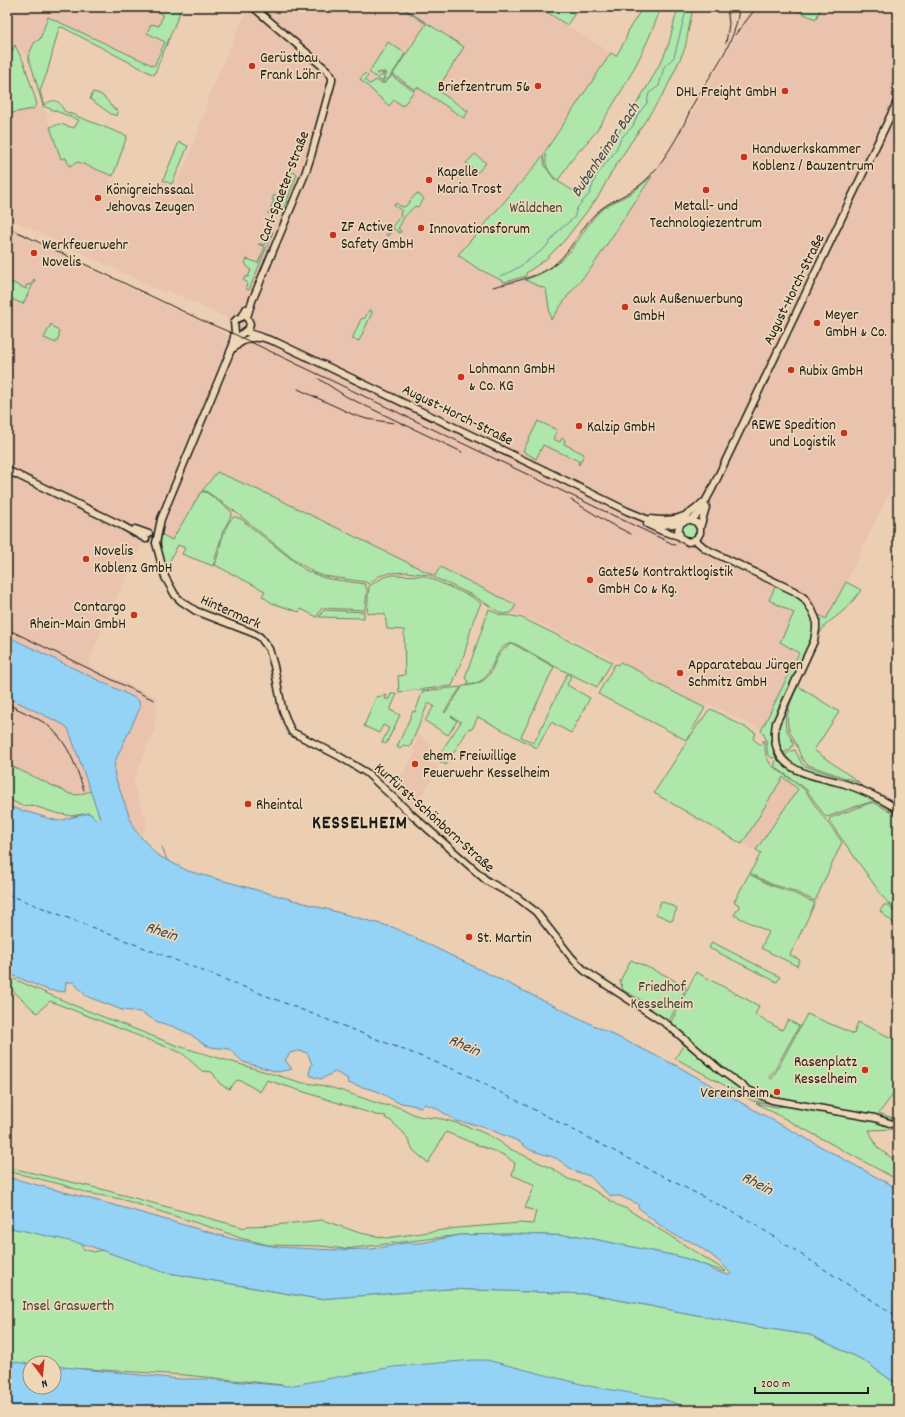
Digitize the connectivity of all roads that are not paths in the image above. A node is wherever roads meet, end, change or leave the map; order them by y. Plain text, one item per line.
1 (253, 7) edge
2 (898, 100) edge
3 (246, 321) junction
4 (235, 329) junction
5 (244, 333) junction
6 (264, 338) junction
7 (276, 342) junction
8 (232, 348) junction
9 (7, 470) edge
10 (712, 489) junction
11 (627, 512) junction
12 (641, 517) junction
13 (692, 520) junction
14 (681, 523) junction
15 (700, 531) junction
16 (679, 536) junction
17 (152, 537) junction
18 (695, 540) junction
19 (710, 550) junction
20 (292, 732) joint
21 (898, 809) edge
22 (898, 1126) edge

1 - 3 main road, Carl-Spaeter-Straße
2 - 10 main road, August-Horch-Straße
3 - 4 main road, Carl-Spaeter-Straße
3 - 5 main road, Carl-Spaeter-Straße
3 - 7 main road, August-Horch-Straße
4 - 5 main road
4 - 8 main road, Carl-Spaeter-Straße
5 - 6 main road, August-Horch-Straße
5 - 8 main road, Carl-Spaeter-Straße
6 - 7 main road, August-Horch-Straße
6 - 8 main road, August-Horch-Straße
7 - 11 main road, August-Horch-Straße
8 - 17 main road, Carl-Spaeter-Straße
9 - 17 main road
10 - 12 main road
10 - 13 main road, August-Horch-Straße
10 - 15 main road, August-Horch-Straße
11 - 12 main road, August-Horch-Straße
11 - 16 main road, August-Horch-Straße
12 - 14 main road, August-Horch-Straße
13 - 14 main road, August-Horch-Straße
13 - 15 main road
14 - 16 main road
15 - 18 main road, August-Horch-Straße
15 - 19 main road
16 - 18 main road, August-Horch-Straße
17 - 20 main road, Hintermark
18 - 19 main road
19 - 21 main road
20 - 22 main road, Kurfürst-Schönborn-Straße

